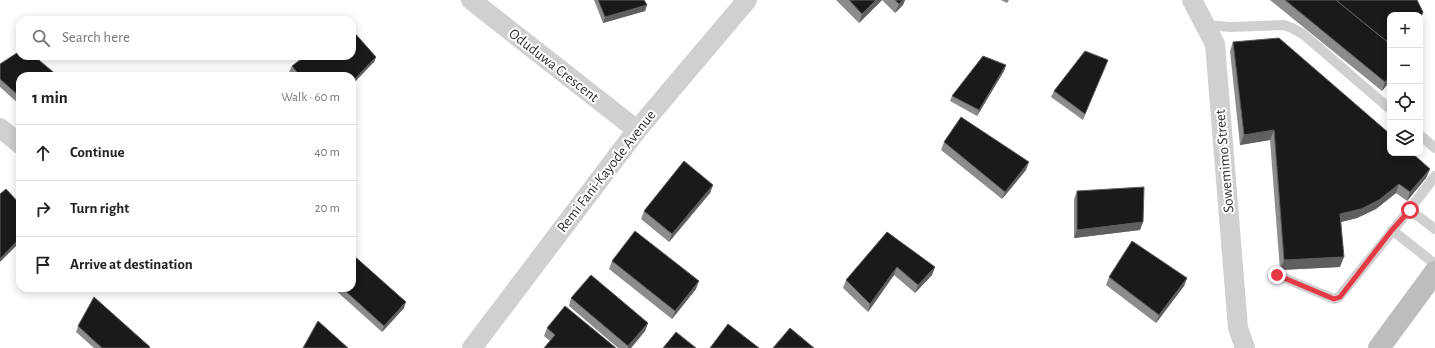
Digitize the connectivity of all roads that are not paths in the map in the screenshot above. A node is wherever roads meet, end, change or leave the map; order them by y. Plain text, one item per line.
1 (471, 0) edge
2 (747, 0) edge
3 (1192, 0) edge
4 (1206, 25) junction
5 (1387, 106) edge
6 (0, 128) edge
7 (637, 130) junction
8 (1423, 138) edge
9 (16, 141) edge
10 (1435, 148) edge
11 (1435, 176) edge
12 (1410, 210) junction
13 (1435, 229) edge
14 (1392, 230) junction
15 (1435, 264) edge
16 (1435, 272) edge
17 (1277, 275) dead end
18 (1238, 328) junction
19 (472, 348) edge
20 (1230, 348) edge
21 (1245, 348) edge
22 (1379, 348) edge

1 - 7 street, Oduduwa Crescent
2 - 7 street, Remi Fani-Kayode Avenue
3 - 4 street, Sowemimo Street
4 - 5 lane
4 - 18 street, Sowemimo Street
6 - 9 street
7 - 19 street, Remi Fani-Kayode Avenue
8 - 10 lane
11 - 12 lane
12 - 13 lane
12 - 14 lane
14 - 15 lane
14 - 17 lane
16 - 22 street
18 - 20 street, Sowemimo Street
18 - 21 street, Sowemimo Street

